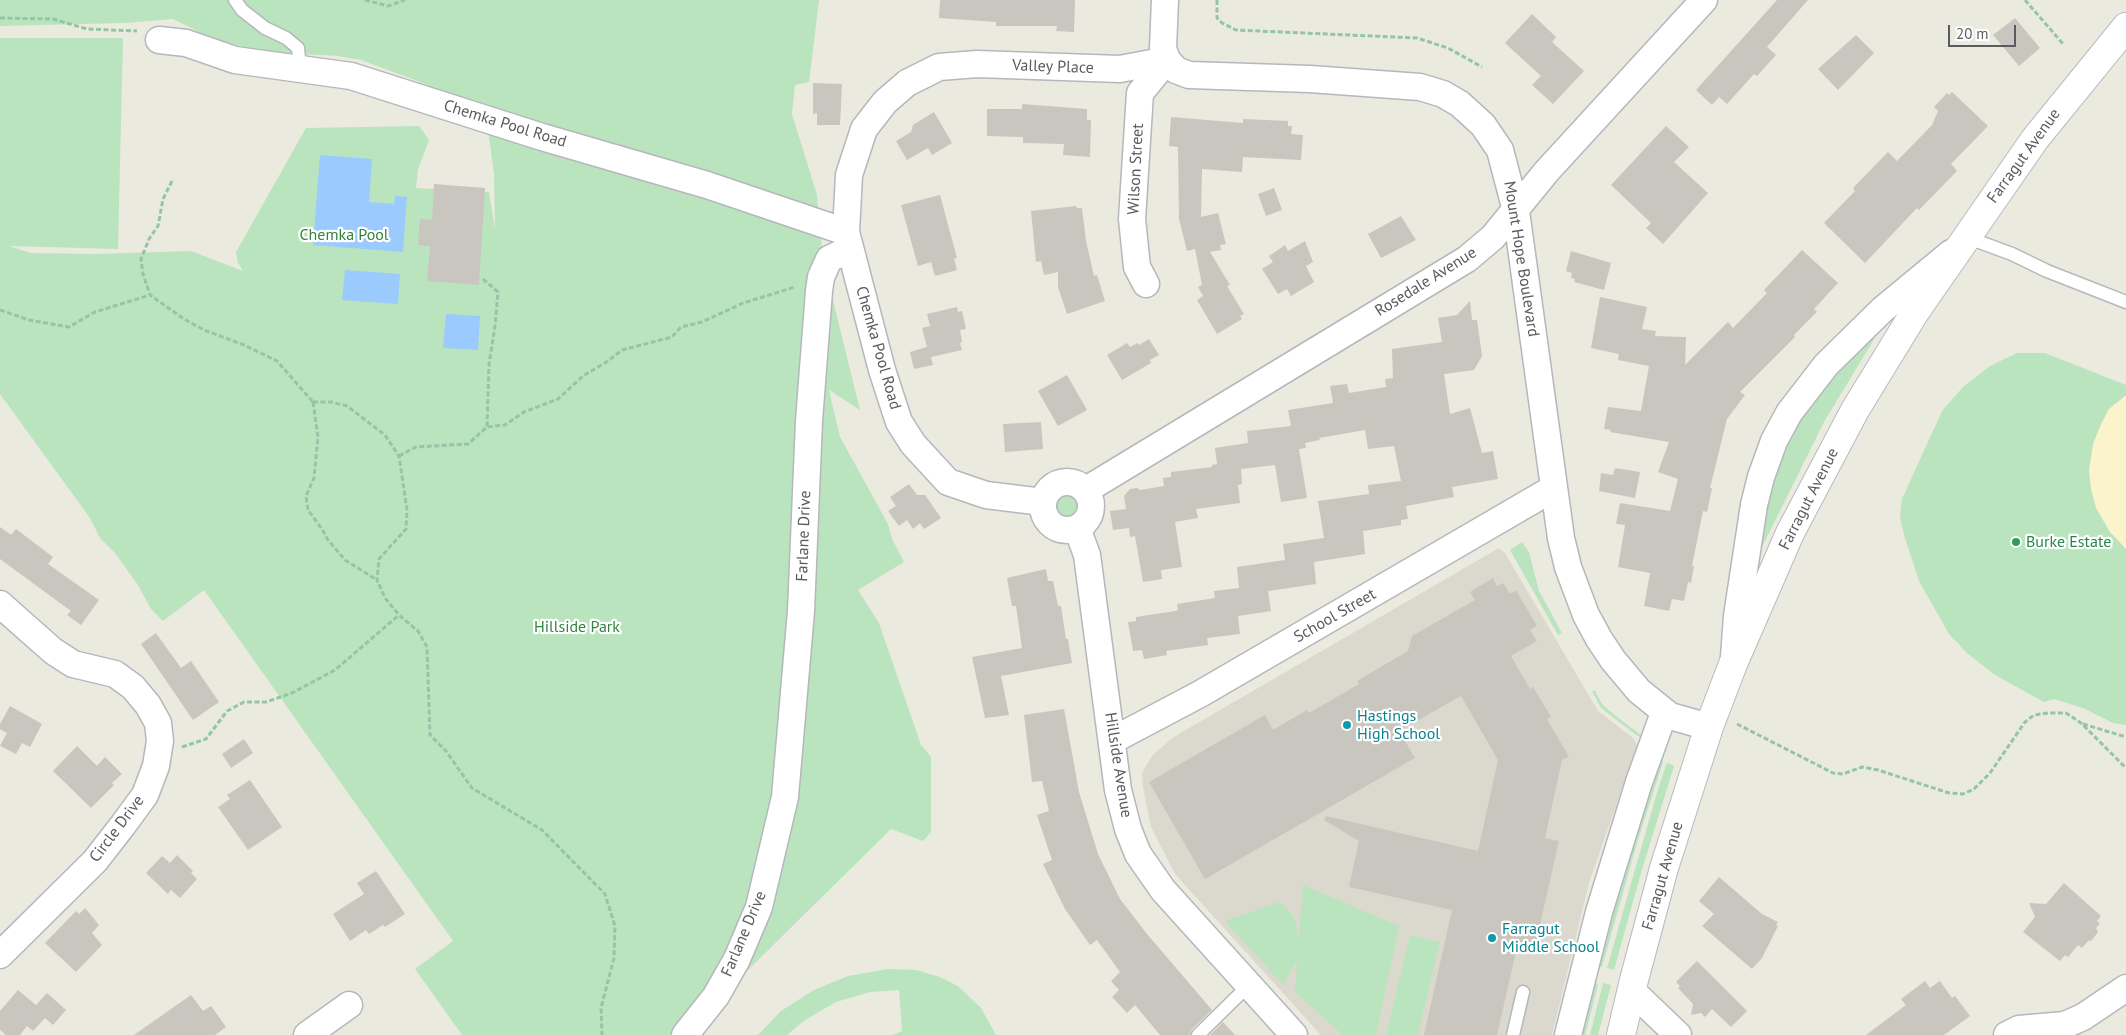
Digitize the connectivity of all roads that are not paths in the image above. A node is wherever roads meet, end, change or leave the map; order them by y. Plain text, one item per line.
1 (235, 0) edge
2 (1165, 0) edge
3 (1704, 0) edge
4 (2126, 27) edge
5 (159, 40) road end
6 (1167, 60) junction
7 (300, 68) junction
8 (1516, 211) junction
9 (848, 240) junction
10 (1963, 241) junction
11 (1146, 284) dead end
12 (2126, 302) edge
13 (1554, 488) junction
14 (1086, 490) junction
15 (1043, 502) junction
16 (1077, 528) junction
17 (0, 604) edge
18 (1733, 664) junction
19 (1664, 713) junction
20 (1708, 728) junction
21 (1113, 740) junction
22 (0, 955) edge
23 (1249, 985) junction
24 (2126, 988) edge
25 (1632, 991) junction
26 (1523, 992) dead end
27 (348, 1005) dead end
28 (307, 1035) edge
29 (685, 1035) edge
30 (1198, 1035) edge
31 (1294, 1035) edge
32 (1513, 1035) edge
33 (1568, 1035) edge
34 (1622, 1035) edge
35 (1678, 1035) edge
36 (2007, 1035) edge

1 - 7 lane
2 - 6 street
3 - 8 street, Rosedale Avenue
4 - 10 main road, Farragut Avenue
5 - 7 street, Chemka Pool Road
6 - 8 street, Mount Hope Boulevard
6 - 9 street, Valley Place
6 - 11 street, Wilson Street
7 - 9 street, Chemka Pool Road
8 - 13 street, Mount Hope Boulevard
8 - 14 street, Rosedale Avenue
9 - 15 street, Chemka Pool Road
9 - 29 street, Farlane Drive
10 - 12 lane
10 - 18 main road, Farragut Avenue
10 - 18 street
13 - 19 street, Mount Hope Boulevard
13 - 21 street, School Street
14 - 15 street
14 - 16 street
15 - 16 street
16 - 21 street, Hillside Avenue
17 - 22 street, Circle Drive
18 - 20 main road, Farragut Avenue
19 - 20 street, Mount Hope Boulevard
19 - 33 street
20 - 25 main road, Farragut Avenue
21 - 23 street, Hillside Avenue
23 - 30 lane
23 - 31 street, Hillside Avenue
24 - 36 street
25 - 34 main road, Farragut Avenue
25 - 35 street
26 - 32 lane
27 - 28 street

